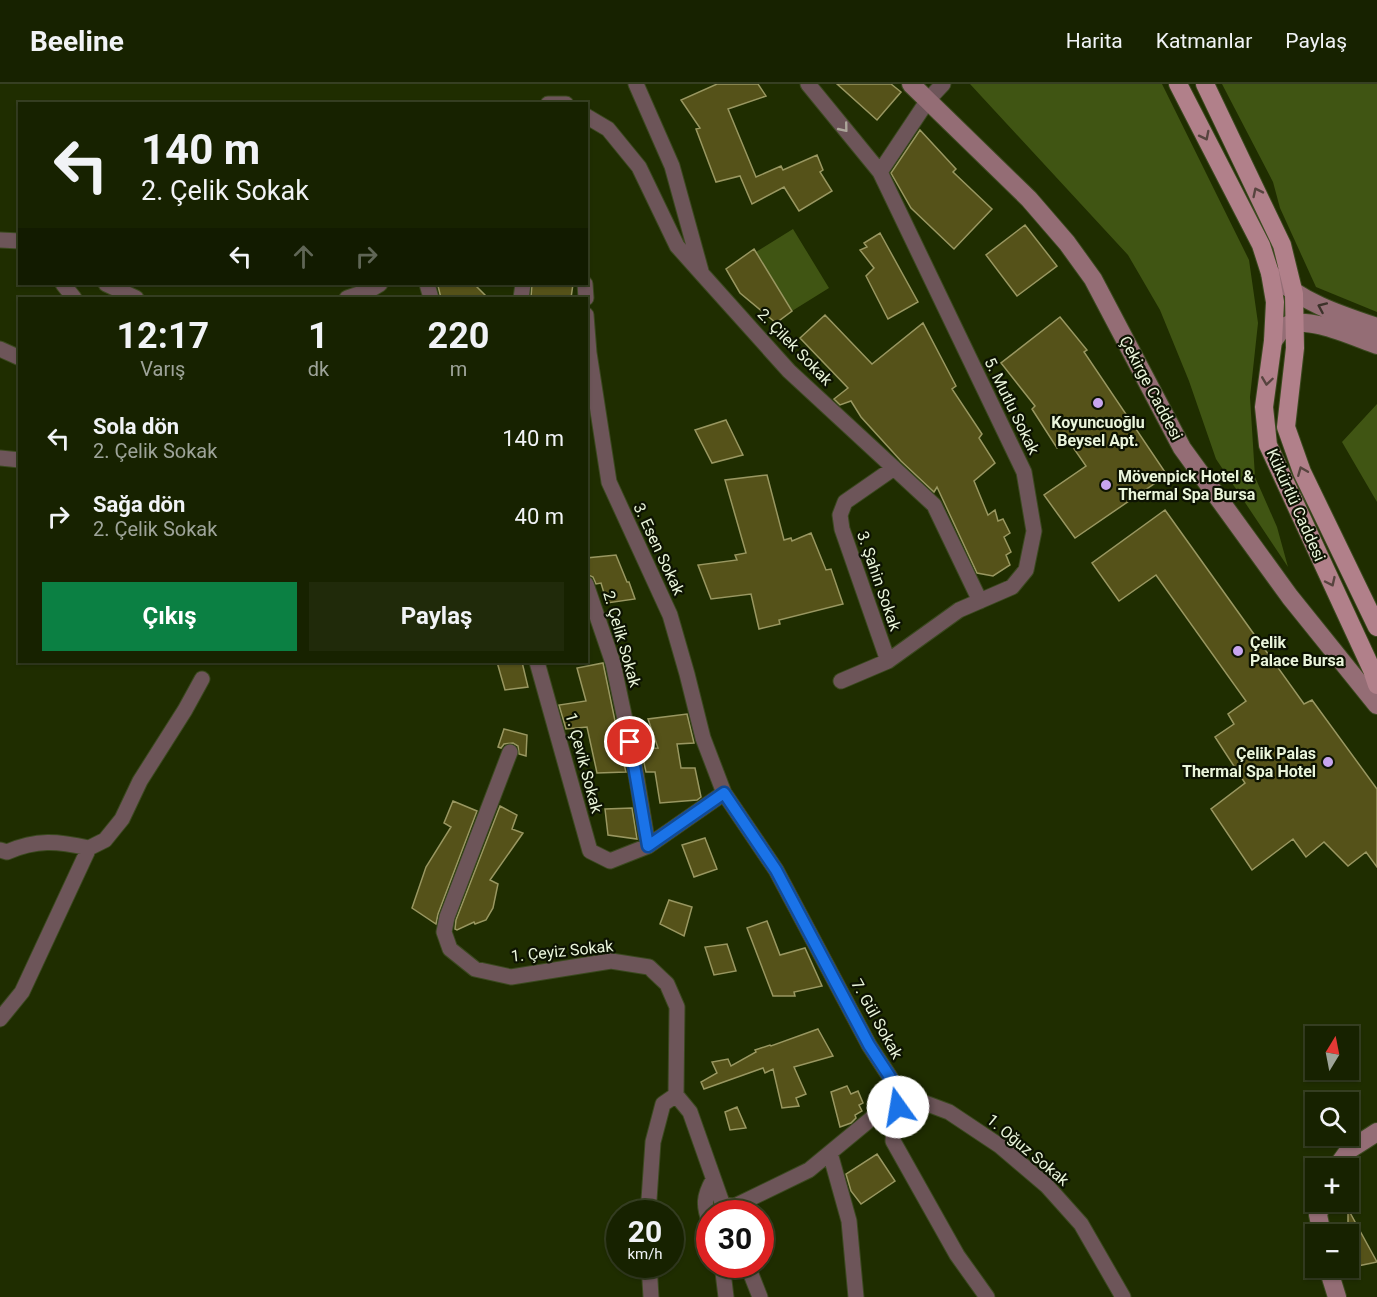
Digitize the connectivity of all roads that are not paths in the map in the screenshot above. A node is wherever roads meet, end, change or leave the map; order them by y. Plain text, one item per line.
1 (636, 84) edge
2 (808, 84) edge
3 (911, 84) edge
4 (943, 84) edge
5 (1178, 84) edge
6 (1205, 84) edge
7 (928, 100) junction
8 (588, 117) edge
9 (880, 172) junction
10 (0, 240) edge
11 (18, 241) edge
12 (1270, 273) junction
13 (702, 274) junction
14 (64, 285) edge
15 (108, 285) edge
16 (378, 285) edge
17 (1294, 294) junction
18 (73, 297) edge
19 (134, 297) edge
20 (350, 297) edge
21 (1296, 323) junction
22 (1377, 327) edge
23 (588, 340) edge
24 (1273, 341) junction
25 (1377, 345) edge
26 (0, 349) edge
27 (18, 357) edge
28 (0, 458) edge
29 (18, 460) edge
30 (894, 468) junction
31 (588, 590) edge
32 (980, 601) junction
33 (1377, 627) edge
34 (888, 661) junction
35 (537, 663) edge
36 (202, 679) dead end
37 (841, 681) dead end
38 (1377, 685) edge
39 (1377, 705) edge
40 (510, 752) dead end
41 (724, 793) junction
42 (648, 846) junction
43 (89, 848) junction
44 (2, 855) edge
45 (0, 1019) edge
46 (901, 1094) junction
47 (676, 1095) junction
48 (1377, 1132) edge
49 (830, 1153) junction
50 (1343, 1158) edge
51 (713, 1180) junction
52 (649, 1200) edge
53 (705, 1200) edge
54 (721, 1200) edge
55 (749, 1200) edge
56 (650, 1278) edge
57 (724, 1278) edge
58 (753, 1278) edge
59 (1331, 1278) edge
60 (651, 1297) edge
61 (726, 1297) edge
62 (760, 1297) edge
63 (856, 1297) edge
64 (987, 1297) edge
65 (1123, 1297) edge
66 (1337, 1297) edge

1 - 13 street
2 -> 9 street, 5. Mutlu Sokak
3 - 7 main road, Çekirge Caddesi
4 - 7 street
5 -> 12 main road, Kükürtlü Caddesi
17 -> 6 main road, Kükürtlü Caddesi
7 - 9 street
7 - 39 main road, Çekirge Caddesi
8 - 13 street, 2. Çilek Sokak
9 - 32 street, 5. Mutlu Sokak
10 - 11 street
12 - 17 main road
12 - 24 main road, Kükürtlü Caddesi
13 - 30 street, 2. Çilek Sokak
14 - 18 street
15 - 19 street
16 - 20 street
17 - 21 main road, Kükürtlü Caddesi
22 -> 17 main road
21 - 24 main road
21 - 25 main road
33 -> 21 main road, Kükürtlü Caddesi
23 - 41 street, 3. Esen Sokak
24 -> 38 main road, Kükürtlü Caddesi
26 - 27 street
28 - 29 street
30 - 32 street, 2. Çilek Sokak
30 - 34 street, 3. Şahin Sokak
31 - 42 street, 2. Çelik Sokak
32 - 34 street, 5. Mutlu Sokak
34 - 37 street, 5. Mutlu Sokak
35 - 42 street, 1. Çevik Sokak
36 - 43 street
40 - 47 street, 1. Çeyiz Sokak
41 - 42 street
41 - 46 street, 7. Gül Sokak
43 - 44 street
43 - 45 street
46 - 49 street
46 - 64 street
46 - 65 street, 1. Oğuz Sokak
47 - 51 street
47 - 52 street
48 - 50 main road
49 - 55 street
49 - 63 street
51 - 53 street
51 - 54 street
56 - 60 street
57 - 61 street
58 - 62 street
59 - 66 main road

